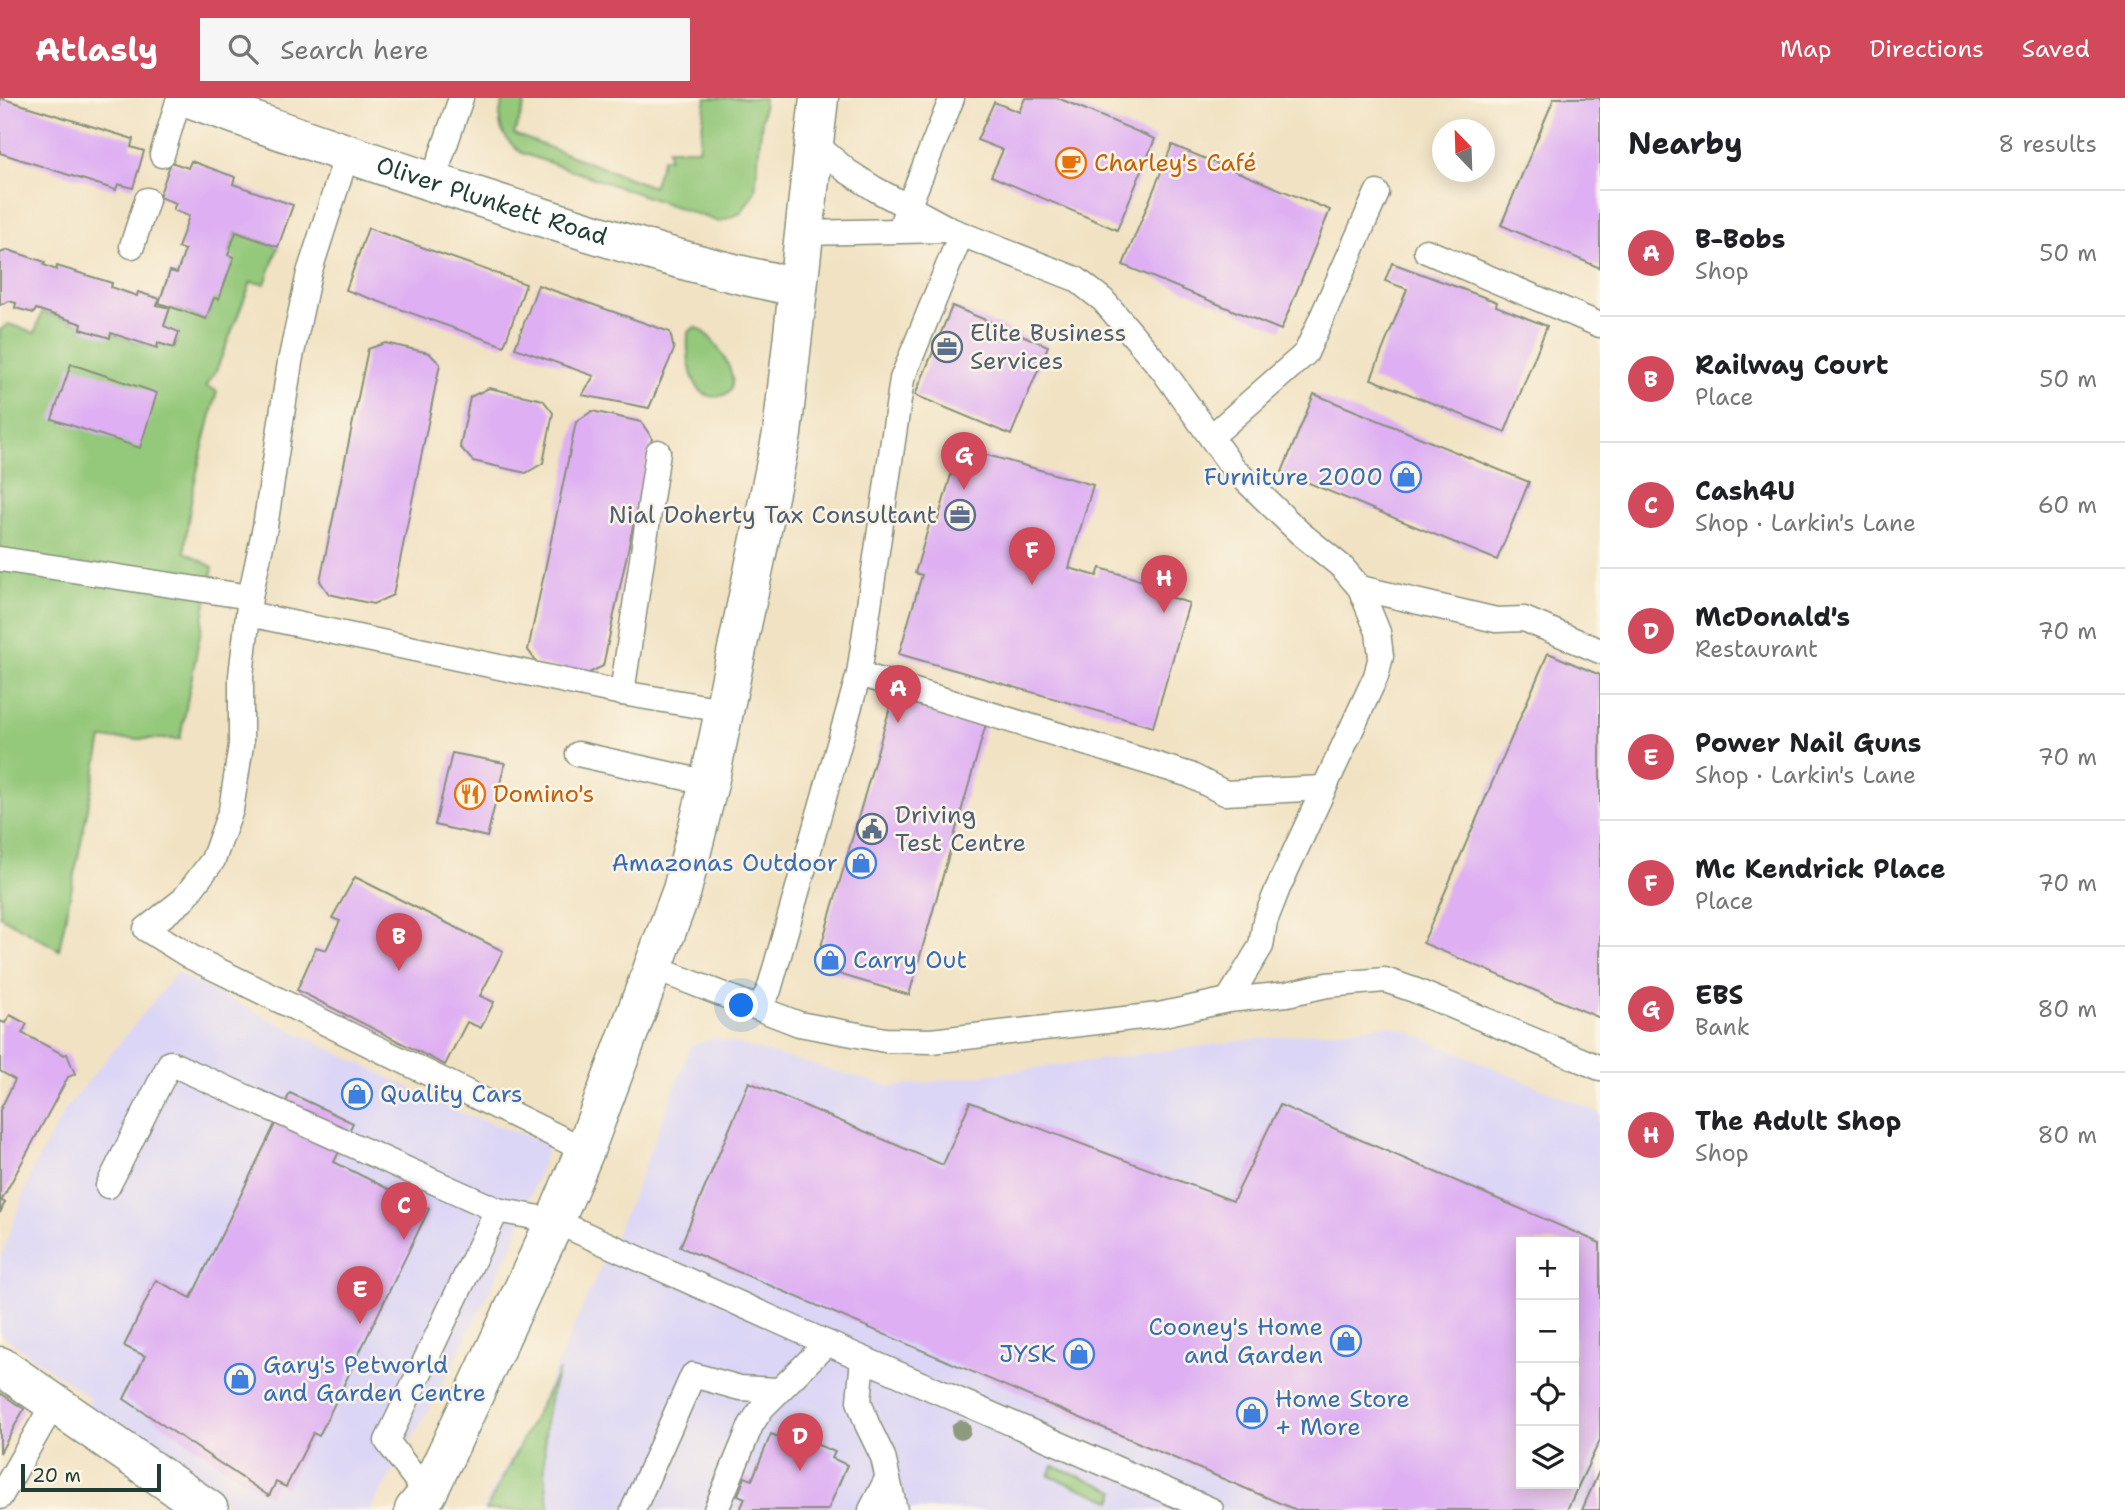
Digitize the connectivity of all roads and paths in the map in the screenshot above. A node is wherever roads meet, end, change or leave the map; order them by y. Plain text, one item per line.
1 (179, 98) edge
2 (189, 98) edge
3 (461, 98) edge
4 (819, 98) edge
5 (952, 98) edge
6 (814, 143) junction
7 (347, 154) junction
8 (162, 155) dead end
9 (432, 183) junction
10 (1377, 194) dead end
11 (147, 200) dead end
12 (909, 207) junction
13 (898, 230) junction
14 (956, 232) junction
15 (804, 233) junction
16 (132, 246) dead end
17 (1426, 251) dead end
18 (799, 287) junction
19 (1600, 325) edge
20 (1211, 437) junction
21 (658, 452) dead end
22 (0, 559) edge
23 (1360, 588) junction
24 (250, 606) junction
25 (1600, 651) edge
26 (859, 674) junction
27 (622, 693) junction
28 (723, 710) junction
29 (578, 754) dead end
30 (709, 783) junction
31 (1324, 788) junction
32 (654, 968) junction
33 (1228, 1000) junction
34 (759, 1007) junction
35 (1600, 1068) edge
36 (585, 1150) junction
37 (108, 1186) dead end
38 (497, 1210) junction
39 (555, 1221) junction
40 (827, 1343) junction
41 (863, 1359) junction
42 (0, 1366) edge
43 (776, 1390) junction
44 (54, 1403) junction
45 (887, 1479) junction
46 (0, 1497) edge
47 (423, 1505) edge
48 (209, 1510) edge
49 (633, 1510) edge
50 (716, 1510) edge
51 (871, 1510) edge
52 (894, 1510) edge
53 (1211, 1510) edge

1 - 8 lane
2 - 7 main road, Oliver Plunkett Road
3 - 9 lane
4 - 6 main road
5 - 12 lane
6 - 12 lane
6 - 15 main road
7 - 9 main road, Oliver Plunkett Road
7 - 24 lane
9 - 18 main road, Oliver Plunkett Road
10 - 20 lane
11 - 16 lane
12 - 13 lane
12 - 14 lane
13 - 14 lane
13 - 15 lane
14 - 20 lane
14 - 26 lane
15 - 18 main road
17 - 19 lane
18 - 28 main road
20 - 23 lane
21 - 27 lane
22 - 24 lane
23 - 25 lane
23 - 31 lane
24 - 27 lane
24 - 36 lane
26 - 31 lane
26 - 34 lane
27 - 28 lane
28 - 30 main road
29 - 30 lane
30 - 32 main road
31 - 33 lane
32 - 34 lane
32 - 36 main road
33 - 34 lane
33 - 35 lane
36 - 39 main road
37 - 38 lane
38 - 39 lane
38 - 47 lane
39 - 40 lane
39 - 47 main road
40 - 41 lane
40 - 43 lane
41 - 45 lane
41 - 53 lane
42 - 44 main road
43 - 49 lane
43 - 50 lane
44 - 46 lane
44 - 48 main road
45 - 51 lane
45 - 52 lane

